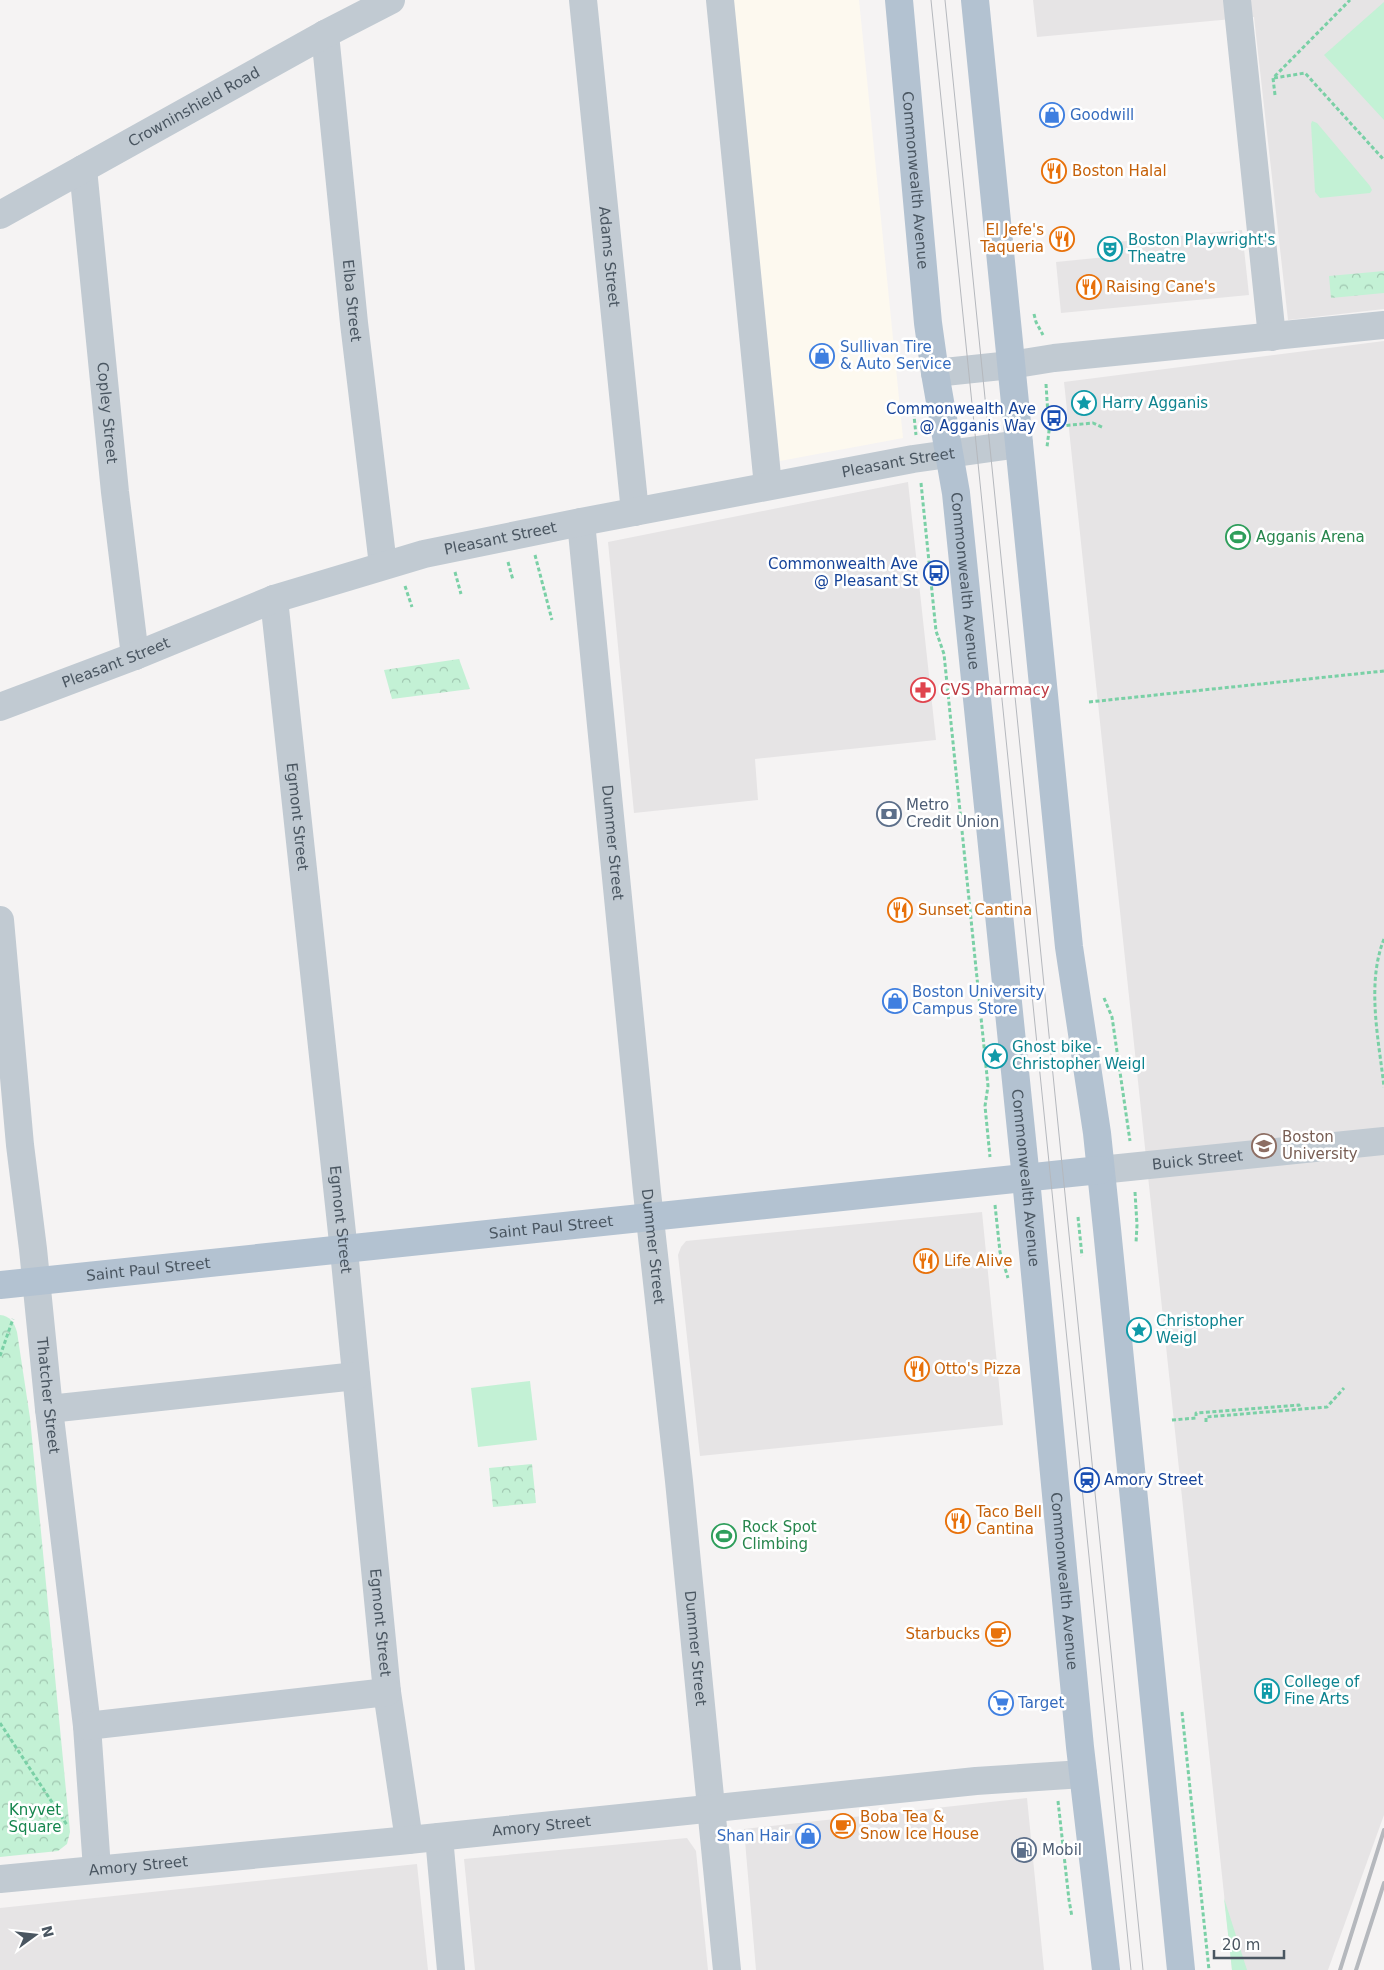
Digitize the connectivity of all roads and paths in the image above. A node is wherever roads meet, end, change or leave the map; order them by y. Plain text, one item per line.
1 (391, 0) edge
2 (583, 0) edge
3 (720, 0) edge
4 (898, 0) edge
5 (975, 0) edge
6 (1237, 0) edge
7 (1350, 0) edge
8 (325, 34) junction
9 (1384, 160) edge
10 (83, 169) junction
11 (0, 214) edge
12 (1384, 325) edge
13 (1272, 337) junction
14 (1011, 365) junction
15 (935, 373) junction
16 (1047, 398) dead end
17 (1060, 426) dead end
18 (1104, 428) dead end
19 (1019, 444) junction
20 (1047, 451) dead end
21 (949, 453) junction
22 (920, 478) dead end
23 (768, 486) junction
24 (635, 512) junction
25 (581, 522) junction
26 (534, 551) dead end
27 (506, 557) dead end
28 (453, 567) dead end
29 (393, 572) junction
30 (513, 580) dead end
31 (461, 594) dead end
32 (274, 599) junction
33 (412, 607) dead end
34 (552, 620) dead end
35 (135, 656) junction
36 (1384, 671) edge
37 (1088, 702) dead end
38 (0, 708) edge
39 (0, 920) edge
40 (1384, 940) edge
41 (1102, 993) dead end
42 (1382, 1042) edge
43 (1384, 1087) edge
44 (987, 1130) dead end
45 (1384, 1141) edge
46 (1130, 1142) dead end
47 (1100, 1170) junction
48 (1026, 1179) junction
49 (650, 1217) junction
50 (344, 1249) junction
51 (37, 1282) junction
52 (0, 1285) edge
53 (15, 1314) dead end
54 (0, 1356) edge
55 (356, 1376) junction
56 (1344, 1388) dead end
57 (49, 1409) junction
58 (1300, 1409) junction
59 (1172, 1420) dead end
60 (1206, 1422) dead end
61 (387, 1692) junction
62 (0, 1723) edge
63 (87, 1726) junction
64 (1083, 1774) junction
65 (1057, 1794) dead end
66 (712, 1810) junction
67 (73, 1832) dead end
68 (439, 1837) junction
69 (409, 1840) junction
70 (97, 1869) junction
71 (0, 1879) edge
72 (1069, 1900) dead end
73 (451, 1970) edge
74 (727, 1970) edge
75 (1106, 1970) edge
76 (1181, 1970) edge

1 - 8 street, Crowninshield Road
2 - 24 street, Adams Street
3 - 23 street
4 - 15 main road, Commonwealth Avenue
5 - 14 main road
6 - 13 street
7 - 9 path
8 - 10 street, Crowninshield Road
8 - 29 street, Elba Street
10 - 11 street, Crowninshield Road
10 - 35 street, Copley Street
12 - 13 street
13 - 14 street
14 - 15 street
14 - 19 main road
15 - 21 main road, Commonwealth Avenue
16 - 20 path
17 - 18 path
19 - 21 street, Pleasant Street
19 - 47 main road
21 - 23 street, Pleasant Street
21 - 48 main road, Commonwealth Avenue
22 - 44 path, Commonwealth Avenue
23 - 24 street, Pleasant Street
24 - 25 street, Pleasant Street
25 - 29 street, Pleasant Street
25 - 49 street, Dummer Street
26 - 34 path
27 - 30 path
28 - 31 path
29 - 32 street, Pleasant Street
29 - 33 path
32 - 35 street, Pleasant Street
32 - 50 street, Egmont Street
35 - 38 street, Pleasant Street
36 - 37 path
39 - 51 street, Thatcher Street
40 - 42 path
41 - 46 path
42 - 43 path
45 - 47 street, Buick Street
47 - 48 main road, Saint Paul Street
47 - 76 main road
48 - 49 main road, Saint Paul Street
48 - 64 main road, Commonwealth Avenue
49 - 50 main road, Saint Paul Street
49 - 66 street, Dummer Street
50 - 51 main road, Saint Paul Street
50 - 55 street, Egmont Street
51 - 52 main road, Saint Paul Street
51 - 57 street, Thatcher Street
53 - 54 path
55 - 57 street
55 - 61 street, Egmont Street
56 - 58 path
57 - 63 street, Thatcher Street
58 - 59 path
58 - 60 path
61 - 63 street
61 - 69 street, Egmont Street
62 - 67 path
63 - 70 street, Thatcher Street
64 - 66 street, Amory Street
64 - 75 main road, Commonwealth Avenue
65 - 72 path
66 - 68 street, Amory Street
66 - 74 street, Dummer Street
68 - 69 street, Amory Street
68 - 73 street
69 - 70 street, Amory Street
70 - 71 street, Amory Street

